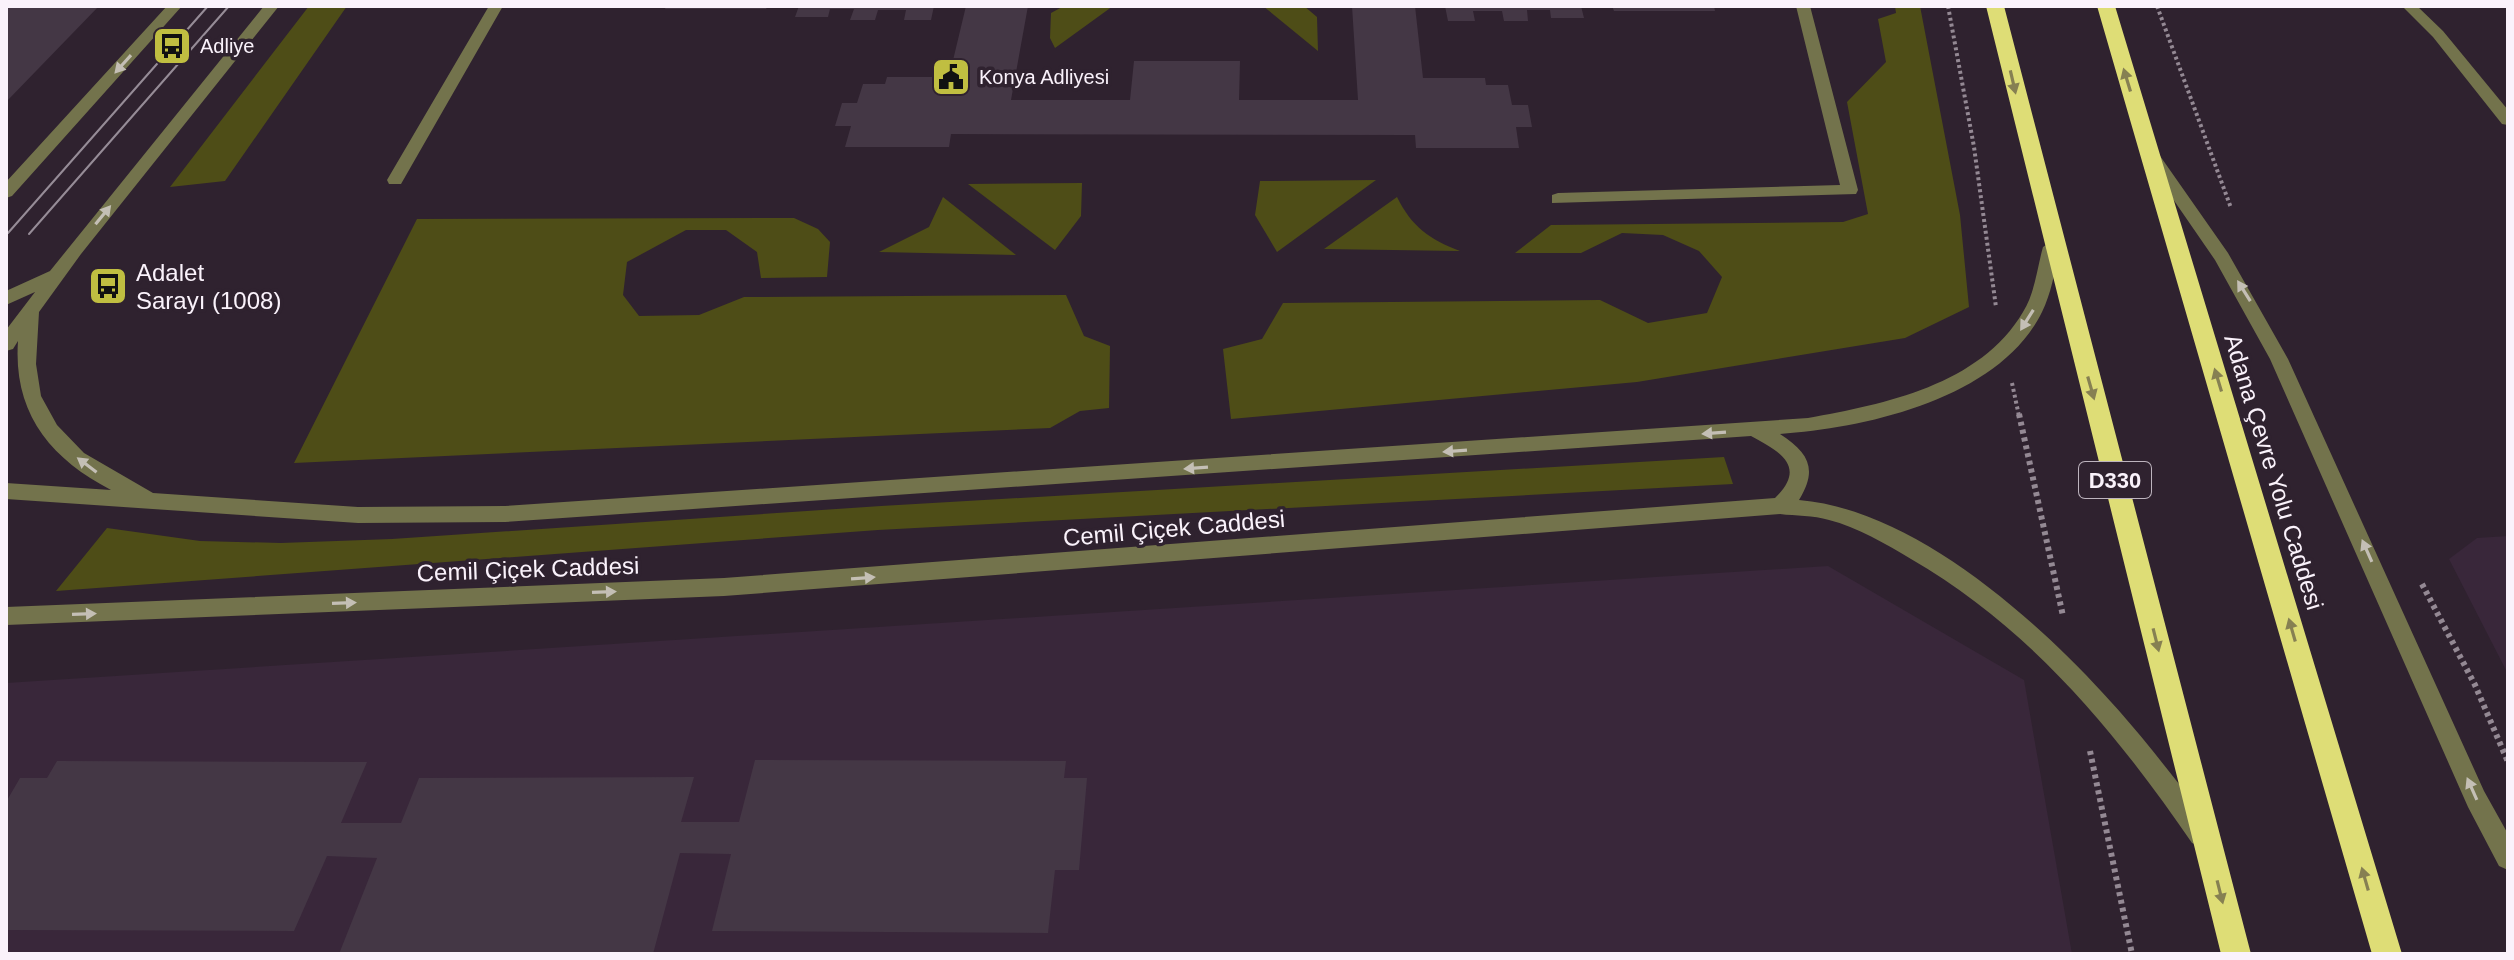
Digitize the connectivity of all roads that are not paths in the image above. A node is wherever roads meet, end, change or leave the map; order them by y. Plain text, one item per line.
1 (175, 6) edge
2 (272, 6) edge
3 (496, 6) edge
4 (1803, 6) edge
5 (1995, 6) edge
6 (2106, 6) edge
7 (2409, 6) edge
8 (2508, 120) edge
9 (2149, 154) junction
10 (395, 180) dead end
11 (6, 192) edge
12 (1558, 199) dead end
13 (2052, 247) junction
14 (75, 250) junction
15 (6, 299) edge
16 (30, 309) junction
17 (6, 344) edge
18 (1756, 430) junction
19 (6, 491) edge
20 (156, 501) junction
21 (1780, 506) junction
22 (47, 615) junction
23 (6, 616) edge
24 (6, 628) edge
25 (2209, 848) junction
26 (2508, 858) edge
27 (2236, 954) edge
28 (2387, 954) edge

1 -> 11 street
14 -> 2 street
3 - 10 street
4 - 12 street
5 -> 13 highway, D330
9 -> 6 highway, Adana Çevre Yolu Caddesi
7 - 8 street
26 -> 9 street
28 -> 9 highway, Adana Çevre Yolu Caddesi
13 -> 18 street
13 -> 25 highway, D330
14 - 15 street
14 - 16 street
16 - 17 street
20 -> 16 street
18 -> 20 street
18 - 21 street
19 - 20 street
22 -> 21 street, Cemil Çiçek Caddesi
21 - 25 street, Cemil Çiçek Caddesi
22 - 23 street, Cemil Çiçek Caddesi
22 - 24 street
25 -> 27 highway, D330

